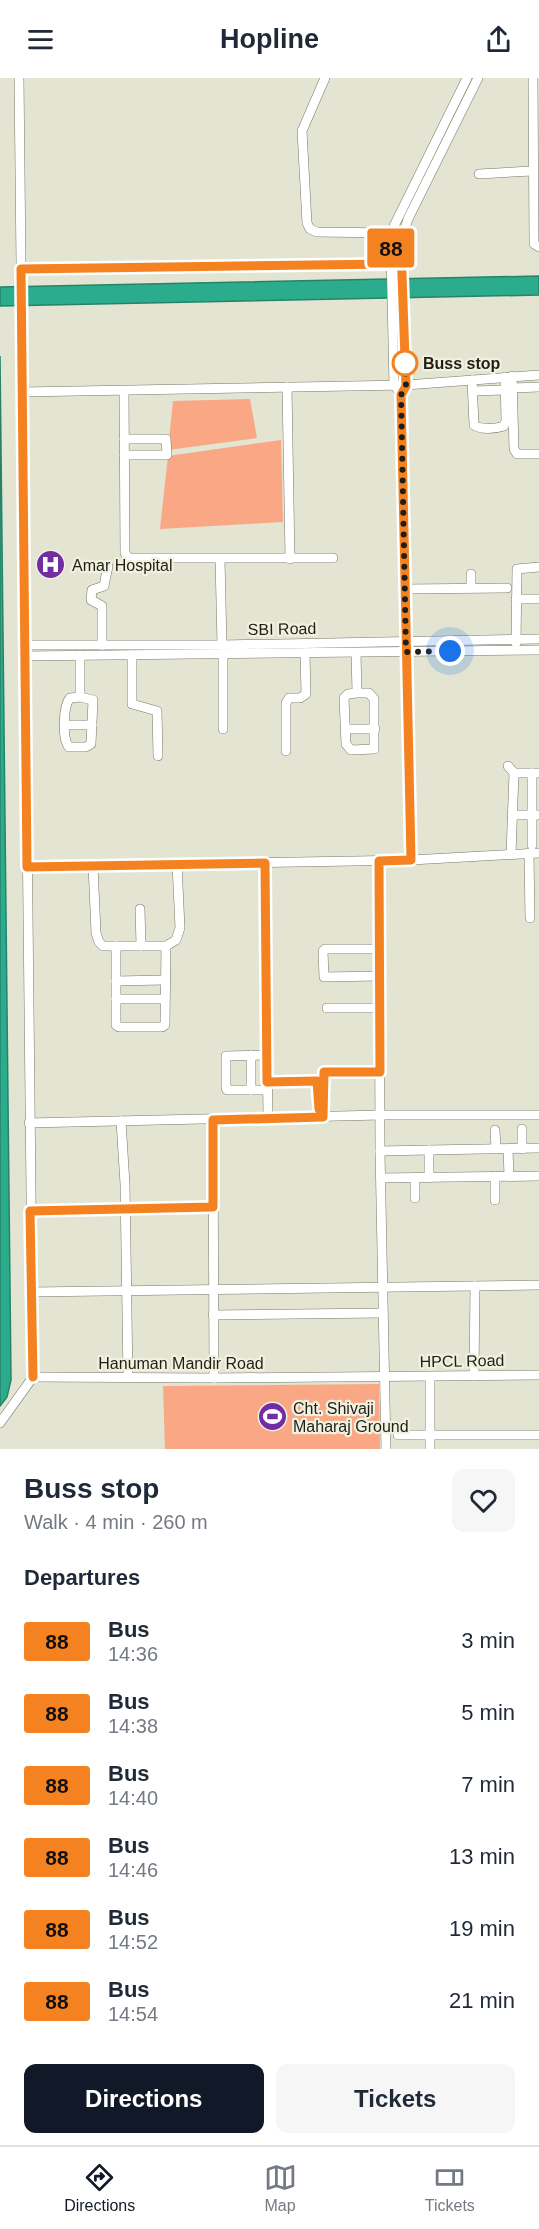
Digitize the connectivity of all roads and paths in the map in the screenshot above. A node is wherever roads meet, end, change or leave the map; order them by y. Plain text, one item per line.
1 (19, 78) edge
2 (325, 78) edge
3 (467, 78) edge
4 (478, 78) edge
5 (533, 78) edge
6 (536, 149) edge
7 (532, 171) junction
8 (479, 174) dead end
9 (392, 233) junction
10 (391, 246) junction
11 (401, 247) junction
12 (539, 247) edge
13 (391, 267) junction
14 (21, 272) junction
15 (539, 375) edge
16 (509, 376) junction
17 (472, 380) junction
18 (394, 385) junction
19 (406, 386) junction
20 (287, 387) junction
21 (539, 387) edge
22 (509, 389) junction
23 (124, 391) junction
24 (473, 391) junction
25 (22, 392) junction
26 (401, 395) junction
27 (124, 439) junction
28 (136, 439) junction
29 (539, 454) edge
30 (124, 455) junction
31 (136, 455) junction
32 (333, 558) dead end
33 (219, 559) junction
34 (290, 559) junction
35 (108, 566) dead end
36 (539, 567) edge
37 (471, 574) dead end
38 (471, 588) junction
39 (507, 588) dead end
40 (405, 589) junction
41 (516, 599) junction
42 (539, 599) edge
43 (516, 639) junction
44 (539, 639) edge
45 (406, 641) junction
46 (25, 645) junction
47 (102, 645) junction
48 (223, 649) junction
49 (539, 650) edge
50 (516, 651) junction
51 (356, 652) junction
52 (406, 652) junction
53 (305, 653) junction
54 (80, 655) junction
55 (132, 655) junction
56 (25, 656) junction
57 (357, 693) junction
58 (80, 697) junction
59 (66, 725) junction
60 (92, 725) junction
61 (223, 729) dead end
62 (346, 729) junction
63 (375, 729) junction
64 (286, 751) dead end
65 (158, 756) dead end
66 (536, 773) edge
67 (512, 815) junction
68 (536, 815) edge
69 (533, 850) edge
70 (511, 854) junction
71 (411, 860) junction
72 (379, 861) junction
73 (265, 863) junction
74 (177, 864) junction
75 (93, 865) junction
76 (27, 867) junction
77 (140, 909) dead end
78 (530, 918) dead end
79 (116, 946) junction
80 (141, 946) junction
81 (166, 946) junction
82 (379, 949) junction
83 (379, 976) junction
84 (165, 980) junction
85 (116, 981) junction
86 (116, 999) junction
87 (165, 999) junction
88 (327, 1008) dead end
89 (379, 1008) junction
90 (251, 1055) junction
91 (267, 1055) junction
92 (380, 1072) junction
93 (267, 1086) junction
94 (251, 1090) junction
95 (381, 1115) junction
96 (539, 1115) edge
97 (321, 1117) junction
98 (268, 1118) junction
99 (213, 1120) junction
100 (121, 1121) junction
101 (29, 1123) junction
102 (522, 1129) dead end
103 (495, 1130) dead end
104 (539, 1148) edge
105 (496, 1149) junction
106 (508, 1149) junction
107 (522, 1149) junction
108 (429, 1150) junction
109 (380, 1151) junction
110 (495, 1176) junction
111 (509, 1176) junction
112 (539, 1176) edge
113 (381, 1178) junction
114 (415, 1178) junction
115 (429, 1178) junction
116 (415, 1198) dead end
117 (495, 1200) dead end
118 (213, 1207) junction
119 (125, 1209) junction
120 (30, 1211) junction
121 (539, 1285) edge
122 (475, 1286) junction
123 (382, 1287) junction
124 (213, 1289) junction
125 (126, 1290) junction
126 (31, 1292) junction
127 (383, 1313) junction
128 (213, 1315) junction
129 (474, 1376) junction
130 (539, 1376) edge
131 (33, 1377) junction
132 (384, 1377) junction
133 (430, 1377) junction
134 (128, 1378) junction
135 (214, 1378) junction
136 (0, 1422) edge
137 (398, 1435) dead end
138 (430, 1435) junction
139 (539, 1435) edge
140 (386, 1449) edge
141 (430, 1449) edge

1 - 14 street
2 - 9 street
3 - 9 street
4 - 11 street
5 - 6 street
6 - 7 street
7 - 8 street
7 - 12 street
9 - 10 street
10 - 11 street
10 - 13 street
11 - 19 street
13 - 14 street
13 - 18 street
14 - 25 street
15 - 16 street
16 - 17 street
16 - 22 street
17 - 19 street
17 - 24 street
18 - 19 street
18 - 20 street
18 - 26 street
19 - 26 street
20 - 23 street
20 - 34 street
21 - 22 street
22 - 24 street
22 - 24 street
22 - 29 street
23 - 25 street
23 - 27 street
25 - 46 street
26 - 40 street
27 - 28 street
27 - 30 street
28 - 31 street
28 - 31 street
30 - 31 street
30 - 33 street
32 - 34 street
33 - 34 street
33 - 48 street
35 - 47 street
36 - 41 street
37 - 38 street
38 - 39 street
38 - 40 street
40 - 45 street
41 - 42 street
41 - 43 street
43 - 44 street, SBI Road
43 - 45 street, SBI Road
43 - 50 street
45 - 48 street, SBI Road
45 - 52 street
46 - 47 street, SBI Road
46 - 56 street
47 - 48 street, SBI Road
48 - 53 street, SBI Road
48 - 55 street, SBI Road
48 - 61 street
49 - 50 street, SBI Road
50 - 52 street, SBI Road
51 - 52 street, SBI Road
51 - 53 street, SBI Road
51 - 57 street
52 - 71 street
53 - 64 street
54 - 55 street, SBI Road
54 - 56 street, SBI Road
54 - 58 street
55 - 65 street
56 - 76 street
57 - 62 street
57 - 63 street
58 - 59 street
58 - 60 street
59 - 60 street
59 - 60 street
62 - 63 street
62 - 63 street
66 - 67 street
66 - 68 street
67 - 68 street
67 - 70 street
68 - 69 street
69 - 70 street
69 - 78 street
70 - 71 street
71 - 72 street
72 - 73 street
72 - 82 street
73 - 74 street
73 - 91 street
74 - 75 street
74 - 81 street
75 - 76 street
75 - 79 street
76 - 101 street
77 - 80 street
79 - 80 street
79 - 85 street
80 - 81 street
81 - 84 street
82 - 83 street
82 - 83 street
83 - 89 street
84 - 85 street
84 - 87 street
85 - 86 street
86 - 87 street
86 - 87 street
88 - 89 street
89 - 92 street
90 - 91 street
90 - 94 street
90 - 94 street
91 - 93 street
92 - 95 street
92 - 97 street
93 - 94 street
93 - 97 street
93 - 98 street
95 - 96 street
95 - 97 street
95 - 109 street
97 - 98 street
98 - 99 street
99 - 100 street
99 - 118 street
100 - 101 street
100 - 119 street
101 - 120 street
102 - 107 street
103 - 105 street
104 - 107 street
105 - 106 street
105 - 108 street
106 - 107 street
106 - 111 street
108 - 109 street
108 - 115 street
109 - 113 street
110 - 111 street
110 - 115 street
110 - 117 street
111 - 112 street
113 - 114 street
113 - 123 street
114 - 115 street
114 - 116 street
118 - 119 street
118 - 124 street
119 - 120 street
119 - 125 street
120 - 126 street
121 - 122 street
122 - 123 street
122 - 129 street
123 - 124 street
123 - 127 street
124 - 125 street
124 - 128 street
125 - 126 street
125 - 134 street
126 - 131 street
127 - 128 street
127 - 132 street
128 - 135 street
129 - 130 street, HPCL Road
129 - 133 street, HPCL Road
131 - 134 street, Hanuman Mandir Road
131 - 136 street
132 - 133 street, HPCL Road
132 - 135 street, Hanuman Mandir Road
132 - 140 street
133 - 138 street
134 - 135 street, Hanuman Mandir Road
137 - 138 street
138 - 139 street
138 - 141 street

